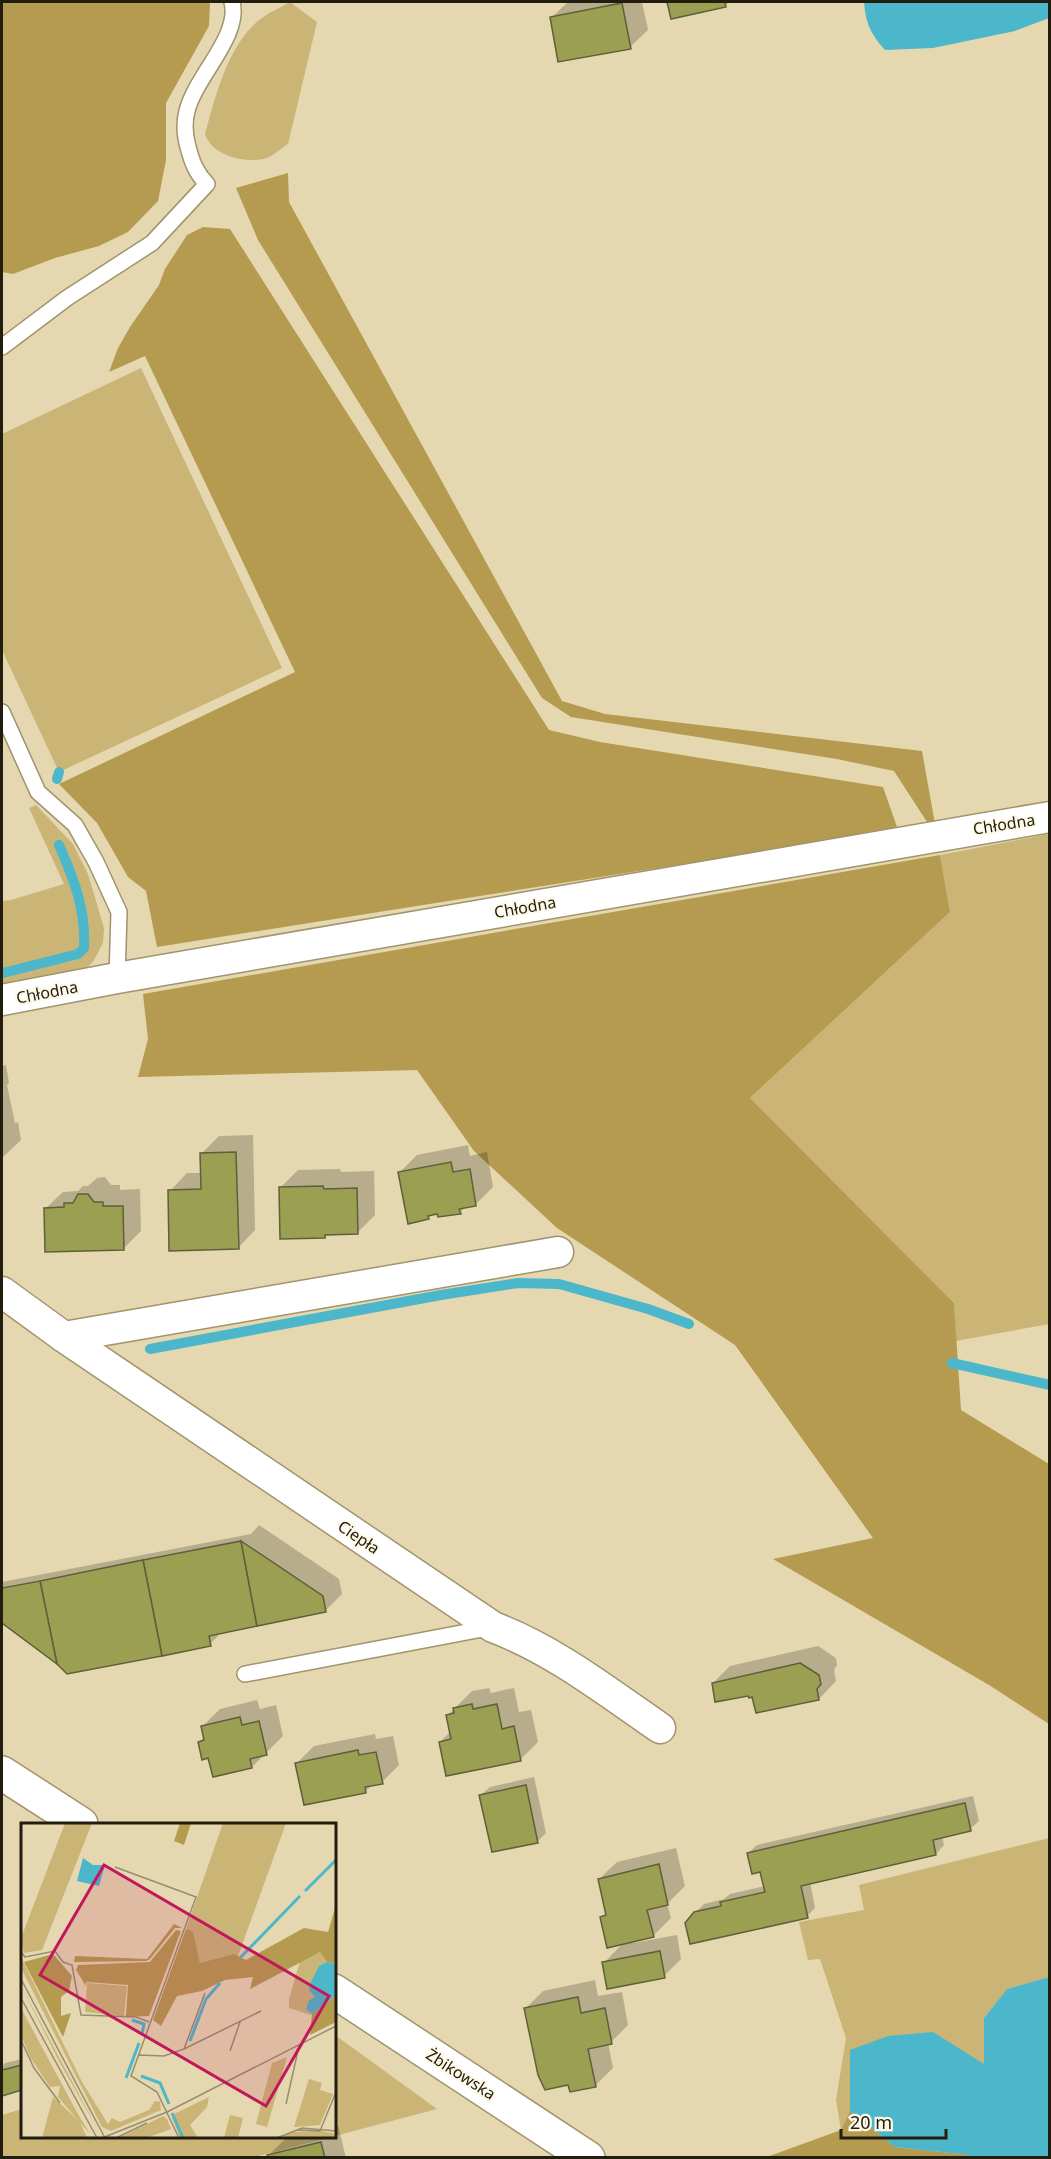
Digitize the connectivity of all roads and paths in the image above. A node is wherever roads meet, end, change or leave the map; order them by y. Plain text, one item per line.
1 (232, 2) edge
2 (2, 347) edge
3 (2, 712) edge
4 (1050, 817) edge
5 (117, 978) junction
6 (2, 1000) edge
7 (558, 1252) dead end
8 (2, 1292) edge
9 (64, 1337) junction
10 (493, 1627) junction
11 (245, 1674) dead end
12 (660, 1728) dead end
13 (2, 1773) edge
14 (79, 1823) edge
15 (336, 1992) edge
16 (570, 2153) edge

1 - 2 lane
3 - 5 lane
4 - 5 street, Chłodna
5 - 6 street, Chłodna
7 - 9 street
8 - 9 street, Ciepła
9 - 10 street, Ciepła
10 - 11 lane
10 - 12 street, Ciepła
13 - 14 main road
15 - 16 main road, Żbikowska

